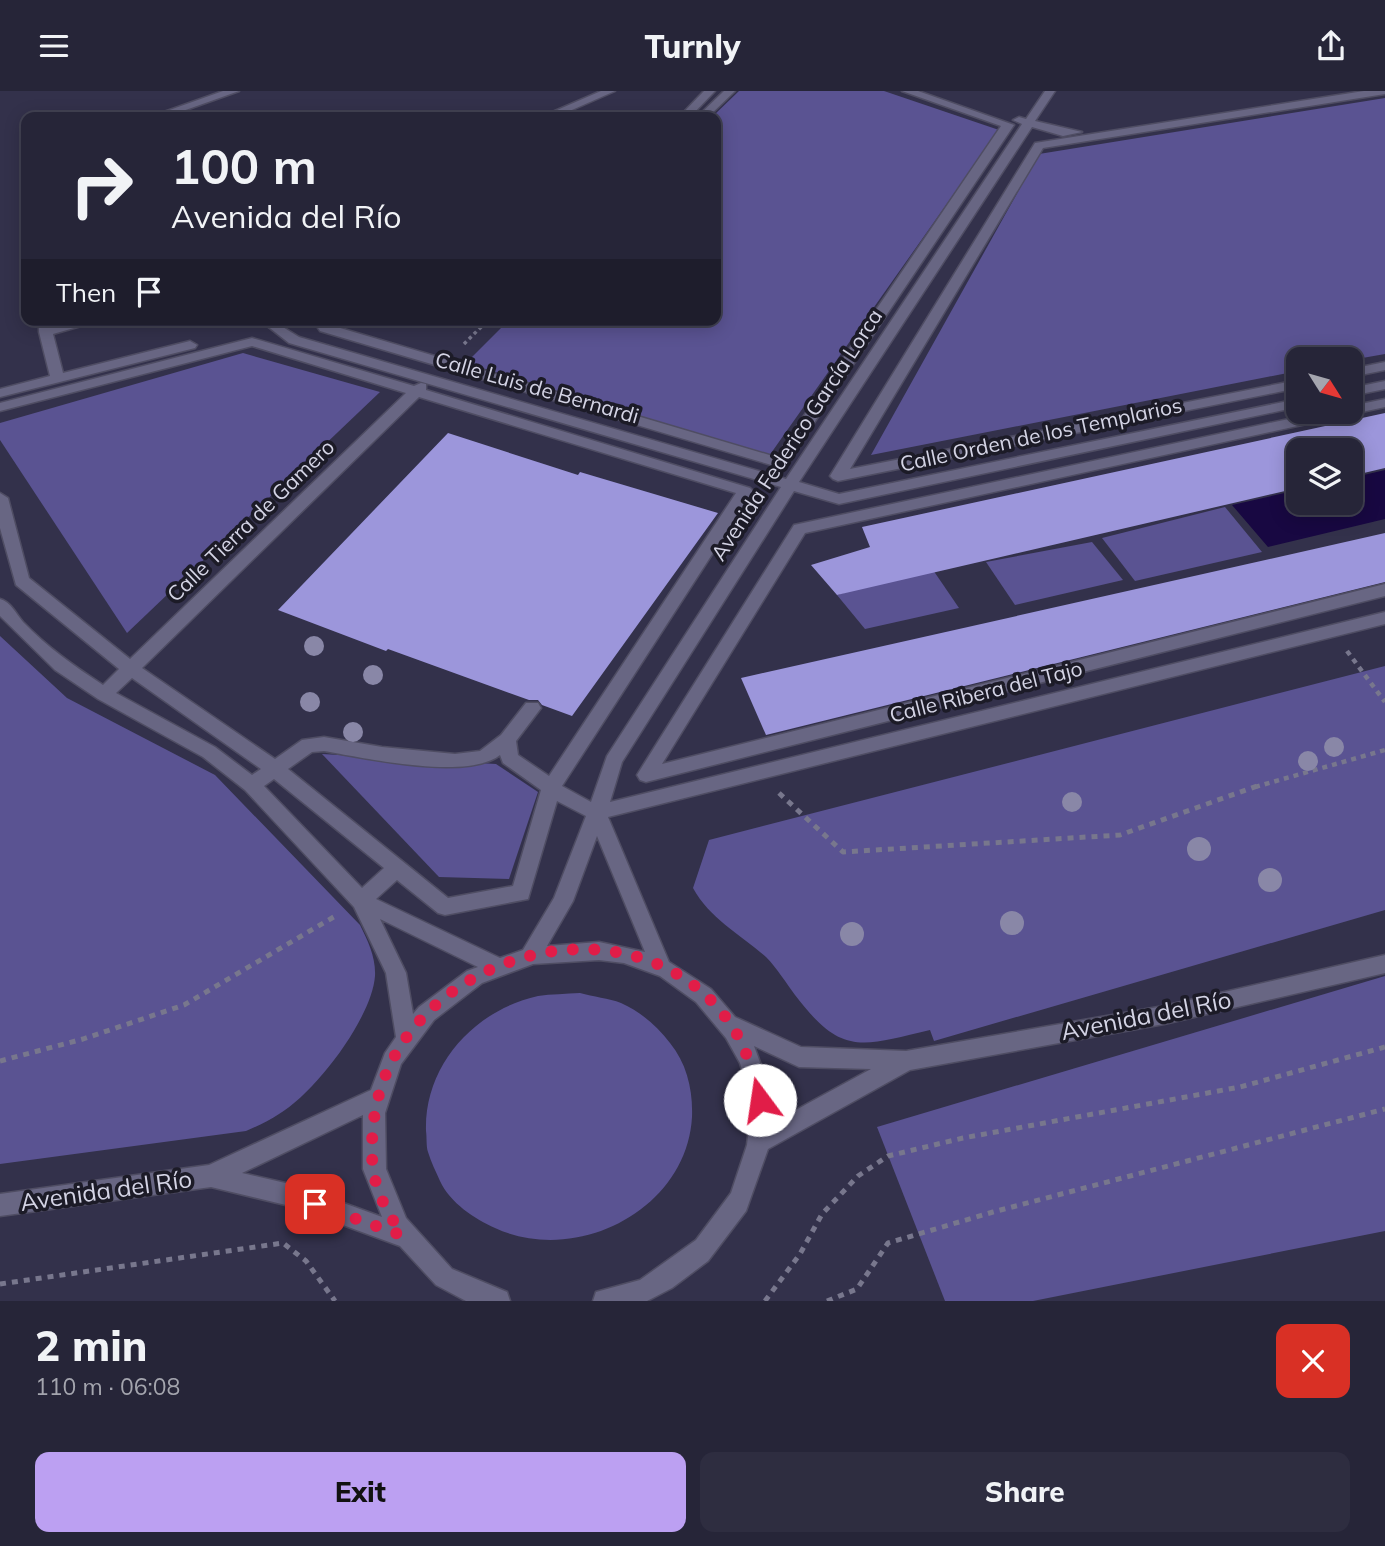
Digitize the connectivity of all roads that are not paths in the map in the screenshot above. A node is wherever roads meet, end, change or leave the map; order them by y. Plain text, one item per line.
1 (234, 91) edge
2 (610, 91) edge
3 (710, 91) edge
4 (730, 91) edge
5 (907, 91) edge
6 (933, 91) edge
7 (1050, 91) edge
8 (1332, 91) edge
9 (1385, 91) edge
10 (171, 112) edge
11 (559, 112) edge
12 (689, 112) edge
13 (707, 112) edge
14 (1029, 123) junction
15 (46, 326) edge
16 (264, 326) edge
17 (283, 326) edge
18 (330, 326) edge
19 (444, 363) junction
20 (1385, 366) edge
21 (1363, 371) edge
22 (58, 379) junction
23 (428, 379) junction
24 (1385, 385) edge
25 (1286, 386) edge
26 (1363, 390) edge
27 (415, 392) junction
28 (0, 393) edge
29 (1385, 403) edge
30 (1286, 406) edge
31 (0, 407) edge
32 (1363, 408) edge
33 (1289, 424) edge
34 (793, 484) junction
35 (0, 498) edge
36 (1385, 590) edge
37 (0, 605) edge
38 (1385, 618) edge
39 (130, 668) junction
40 (104, 694) junction
41 (531, 708) dead end
42 (507, 740) junction
43 (274, 768) junction
44 (252, 785) junction
45 (551, 788) junction
46 (597, 812) junction
47 (397, 868) junction
48 (361, 901) junction
49 (531, 954) junction
50 (1385, 964) edge
51 (496, 965) junction
52 (661, 967) junction
53 (731, 1025) junction
54 (406, 1035) junction
55 (906, 1061) junction
56 (377, 1098) junction
57 (759, 1142) junction
58 (211, 1176) junction
59 (0, 1205) edge
60 (401, 1235) junction
61 (498, 1301) edge
62 (605, 1301) edge

1 - 10 street
2 - 11 street
3 - 12 street
4 - 13 street
5 - 19 street
6 - 14 street
7 - 14 street, Avenida Federico García Lorca
8 - 14 street
9 - 25 street
14 - 34 street, Avenida Federico García Lorca
15 - 22 street
16 - 22 street
17 - 23 street, Calle Luis de Bernardi
18 - 19 street
19 - 23 street, Calle Tierra de Gamero
20 - 21 street
22 - 28 street
23 - 27 street, Calle Tierra de Gamero
23 - 34 street, Calle Luis de Bernardi
24 - 26 street
27 - 31 street
27 - 39 street, Calle Tierra de Gamero
27 - 45 street
29 - 32 street
30 - 34 street, Calle Orden de los Templarios
33 - 36 street
34 - 46 street, Avenida Federico García Lorca
35 - 39 street
37 - 40 street
38 - 46 street, Calle Ribera del Tajo
39 - 40 street, Calle Tierra de Gamero
39 - 43 street
40 - 44 street
41 - 42 street
42 - 43 street
42 - 45 street
43 - 44 street
43 - 47 street
44 - 48 street
45 - 46 street
45 - 47 street
46 - 49 street, Avenida Federico García Lorca
46 - 52 street
47 - 48 street
48 - 51 street
48 - 54 street
49 - 51 street
49 - 52 street
50 - 55 street, Avenida del Río
51 - 54 street
52 - 53 street
53 - 55 street, Avenida del Río
53 - 57 street
54 - 56 street
55 - 57 street, Avenida del Río
56 - 58 street, Avenida del Río
56 - 60 street
57 - 62 street
58 - 59 street, Avenida del Río
58 - 60 street, Avenida del Río
60 - 61 street

